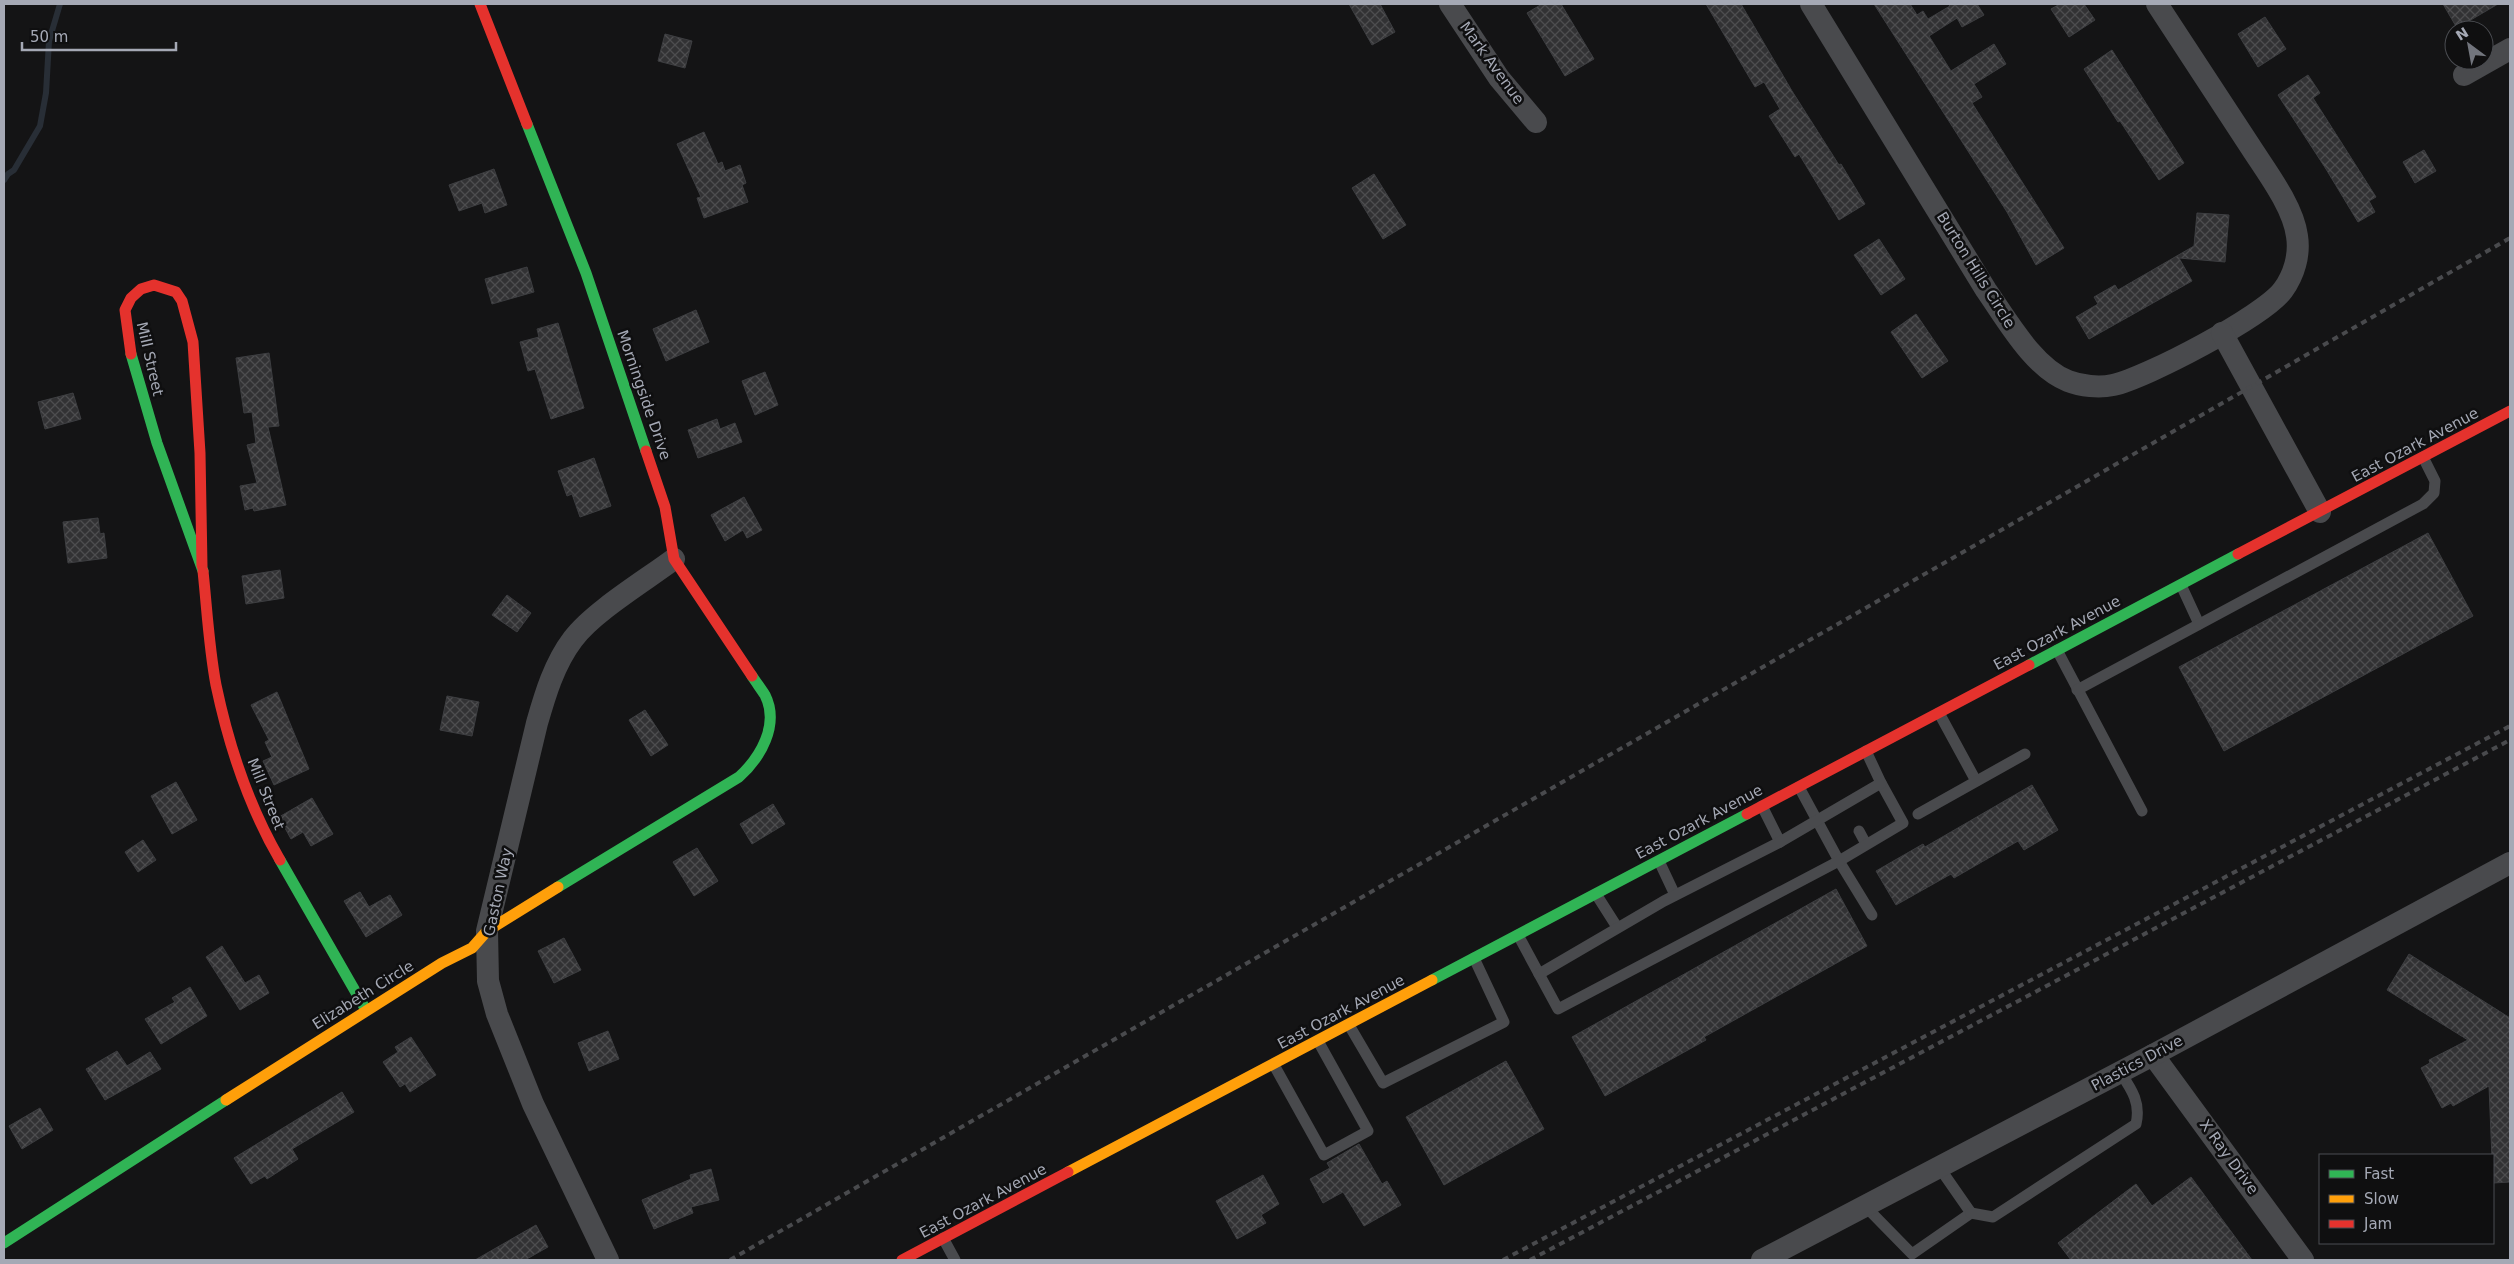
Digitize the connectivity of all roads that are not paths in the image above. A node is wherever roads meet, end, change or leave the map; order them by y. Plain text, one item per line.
1 (480, 4) edge
2 (1450, 4) edge
3 (1811, 4) edge
4 (2157, 4) edge
5 (2510, 49) edge
6 (2464, 75) dead end
7 (1536, 122) dead end
8 (2222, 334) junction
9 (2510, 411) edge
10 (2423, 458) junction
11 (2320, 512) junction
12 (674, 558) junction
13 (202, 566) junction
14 (2181, 585) junction
15 (2199, 624) junction
16 (2057, 650) junction
17 (2077, 690) junction
18 (1939, 713) junction
19 (1866, 751) junction
20 (2025, 754) dead end
21 (739, 776) joint
22 (1976, 781) junction
23 (1881, 783) junction
24 (1799, 787) junction
25 (1762, 806) junction
26 (2142, 811) dead end
27 (1918, 814) dead end
28 (1817, 822) junction
29 (1859, 831) dead end
30 (1780, 842) junction
31 (1866, 844) junction
32 (1659, 861) junction
33 (1839, 861) junction
34 (2510, 863) edge
35 (1596, 894) junction
36 (1675, 895) junction
37 (1872, 915) dead end
38 (1617, 927) junction
39 (487, 931) junction
40 (1518, 935) junction
41 (1474, 958) junction
42 (1539, 974) junction
43 (366, 1010) junction
44 (1348, 1025) junction
45 (1318, 1041) junction
46 (2153, 1055) junction
47 (1274, 1065) junction
48 (2120, 1072) junction
49 (1939, 1167) junction
50 (1865, 1206) junction
51 (1971, 1213) junction
52 (943, 1238) junction
53 (4, 1242) edge
54 (1914, 1257) edge
55 (608, 1260) edge
56 (902, 1260) edge
57 (955, 1260) edge
58 (1762, 1260) edge
59 (2303, 1260) edge

1 - 12 street, Morningside Drive
2 - 7 street, Mark Avenue
3 - 8 street, Burton Hills Circle
4 - 8 street, Burton Hills Circle
5 - 6 street
8 - 11 street
9 - 10 street, East Ozark Avenue
10 - 11 street, East Ozark Avenue
10 - 15 lane
11 - 14 street, East Ozark Avenue
12 - 21 street, Morningside Drive
12 - 39 street, Gaston Way
13 - 13 street, Mill Street
13 - 43 street, Mill Street
14 - 15 lane
14 - 16 street, East Ozark Avenue
15 - 17 lane
16 - 17 lane
16 - 18 street, East Ozark Avenue
17 - 26 lane
18 - 19 street, East Ozark Avenue
18 - 22 lane
19 - 23 lane
19 - 24 street, East Ozark Avenue
20 - 22 lane
21 - 39 street, Elizabeth Circle
22 - 27 lane
23 - 28 lane
23 - 31 lane
24 - 25 street, East Ozark Avenue
24 - 28 lane
25 - 30 lane
25 - 32 street, East Ozark Avenue
28 - 30 lane
28 - 33 lane
29 - 31 lane
30 - 36 lane
31 - 33 lane
32 - 35 street, East Ozark Avenue
32 - 36 lane
33 - 37 lane
33 - 42 lane
34 - 46 street, Plastics Drive
35 - 38 lane
35 - 40 street, East Ozark Avenue
36 - 38 lane
38 - 42 lane
39 - 43 street, Elizabeth Circle
39 - 55 street, Gaston Way
40 - 41 street, East Ozark Avenue
40 - 42 lane
41 - 44 street, East Ozark Avenue
41 - 44 lane
43 - 53 street, Elizabeth Circle
44 - 45 street, East Ozark Avenue
45 - 47 street, East Ozark Avenue
45 - 47 lane
46 - 48 street, Plastics Drive
46 - 59 street, X Ray Drive
47 - 52 street, East Ozark Avenue
48 - 49 street, Plastics Drive
48 - 51 lane
49 - 50 street, Plastics Drive
49 - 51 lane
50 - 54 lane
50 - 58 street, Plastics Drive
51 - 54 lane
52 - 56 street, East Ozark Avenue
52 - 57 lane

